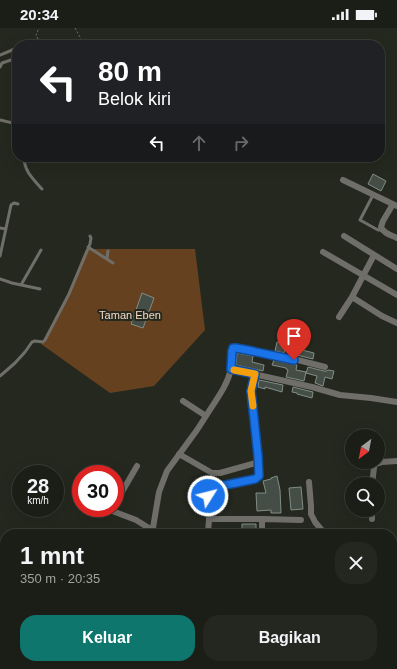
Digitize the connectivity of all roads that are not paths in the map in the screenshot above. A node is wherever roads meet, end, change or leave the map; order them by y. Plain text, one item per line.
1 (12, 50) edge
2 (0, 55) edge
3 (0, 59) edge
4 (12, 60) edge
5 (1, 65) edge
6 (0, 120) edge
7 (12, 123) edge
8 (25, 162) edge
9 (343, 180) dead end
10 (42, 190) dead end
11 (373, 195) junction
12 (18, 204) dead end
13 (395, 205) edge
14 (0, 228) edge
15 (6, 229) junction
16 (382, 230) junction
17 (90, 236) dead end
18 (344, 236) dead end
19 (397, 238) edge
20 (88, 247) junction
21 (41, 250) dead end
22 (108, 251) dead end
23 (323, 252) dead end
24 (374, 255) junction
25 (0, 256) edge
26 (107, 258) junction
27 (113, 262) dead end
28 (397, 269) edge
29 (364, 276) junction
30 (0, 279) edge
31 (21, 285) junction
32 (40, 289) dead end
33 (397, 295) edge
34 (352, 297) junction
35 (339, 317) dead end
36 (397, 323) edge
37 (325, 367) dead end
38 (231, 369) junction
39 (255, 374) junction
40 (0, 376) edge
41 (184, 401) dead end
42 (397, 402) edge
43 (206, 416) junction
44 (179, 454) junction
45 (397, 461) edge
46 (259, 462) junction
47 (137, 466) dead end
48 (373, 477) edge
49 (309, 482) dead end
50 (124, 488) edge
51 (124, 515) edge
52 (209, 519) junction
53 (262, 519) junction
54 (301, 520) dead end
55 (148, 529) edge
56 (153, 529) edge
57 (208, 529) edge
58 (262, 529) edge
59 (321, 529) edge

1 - 2 lane
3 - 5 lane
4 - 5 lane
6 - 7 lane
8 - 10 lane
9 - 11 street
11 - 13 street
11 - 16 lane
12 - 15 lane
13 - 16 street
14 - 15 lane
15 - 25 lane
16 - 19 street
17 - 20 lane
18 - 24 street
20 - 26 lane
20 - 40 lane
21 - 31 lane
22 - 26 lane
23 - 29 street
24 - 28 street
24 - 29 street
26 - 27 lane
29 - 33 street
29 - 34 street
30 - 31 lane
31 - 32 lane
34 - 35 street
34 - 36 street
37 - 38 street
38 - 39 street
38 - 43 street
39 - 42 street
39 - 46 street
41 - 43 street
43 - 44 street
44 - 46 street
44 - 56 street
45 - 48 street
46 - 52 street
47 - 50 street
49 - 59 street
51 - 55 street
52 - 53 street
52 - 57 street
53 - 54 street
53 - 58 street

